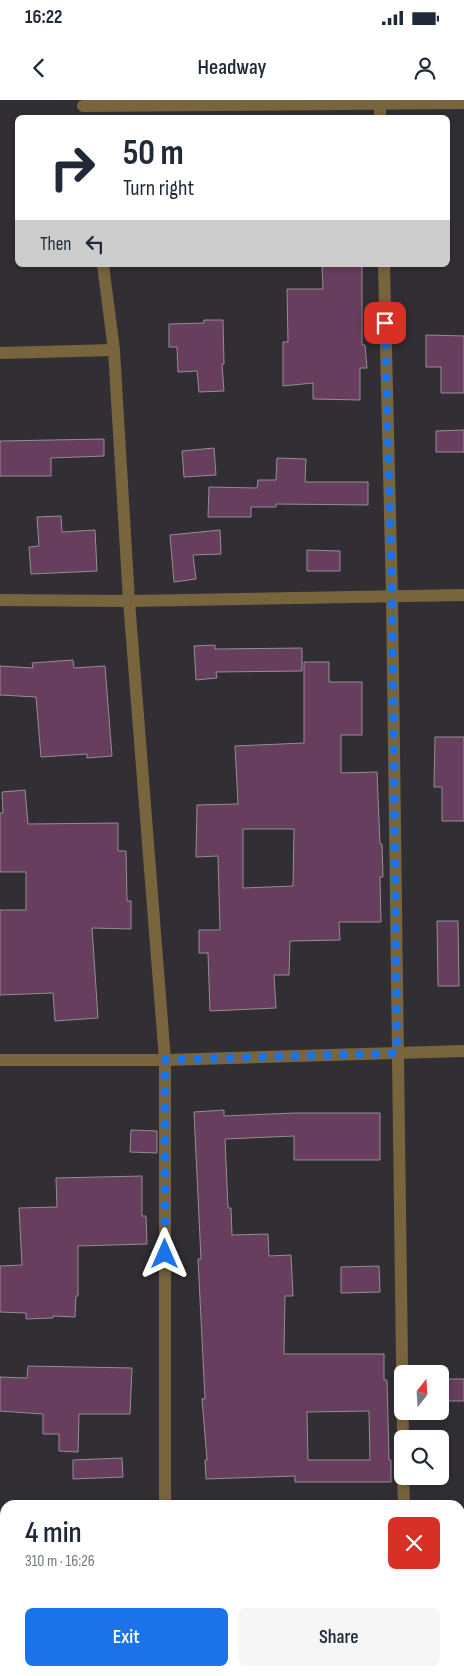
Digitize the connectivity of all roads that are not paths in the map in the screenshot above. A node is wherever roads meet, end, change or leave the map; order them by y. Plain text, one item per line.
1 (380, 103) junction
2 (464, 103) edge
3 (83, 108) edge
4 (380, 115) edge
5 (103, 267) edge
6 (384, 267) edge
7 (114, 350) junction
8 (0, 353) edge
9 (464, 595) edge
10 (392, 596) junction
11 (0, 600) edge
12 (129, 601) junction
13 (464, 1051) edge
14 (397, 1053) junction
15 (0, 1060) edge
16 (165, 1060) junction
17 (403, 1430) edge
18 (403, 1485) edge
19 (165, 1500) edge
20 (404, 1500) edge

1 - 2 street
1 - 3 street
1 - 4 street
5 - 7 street
6 - 10 street
7 - 8 street
7 - 12 street
9 - 10 street
10 - 12 street
10 - 14 street
11 - 12 street
12 - 16 street
13 - 14 street
14 - 16 street
14 - 17 street
15 - 16 street
16 - 19 street
18 - 20 street

